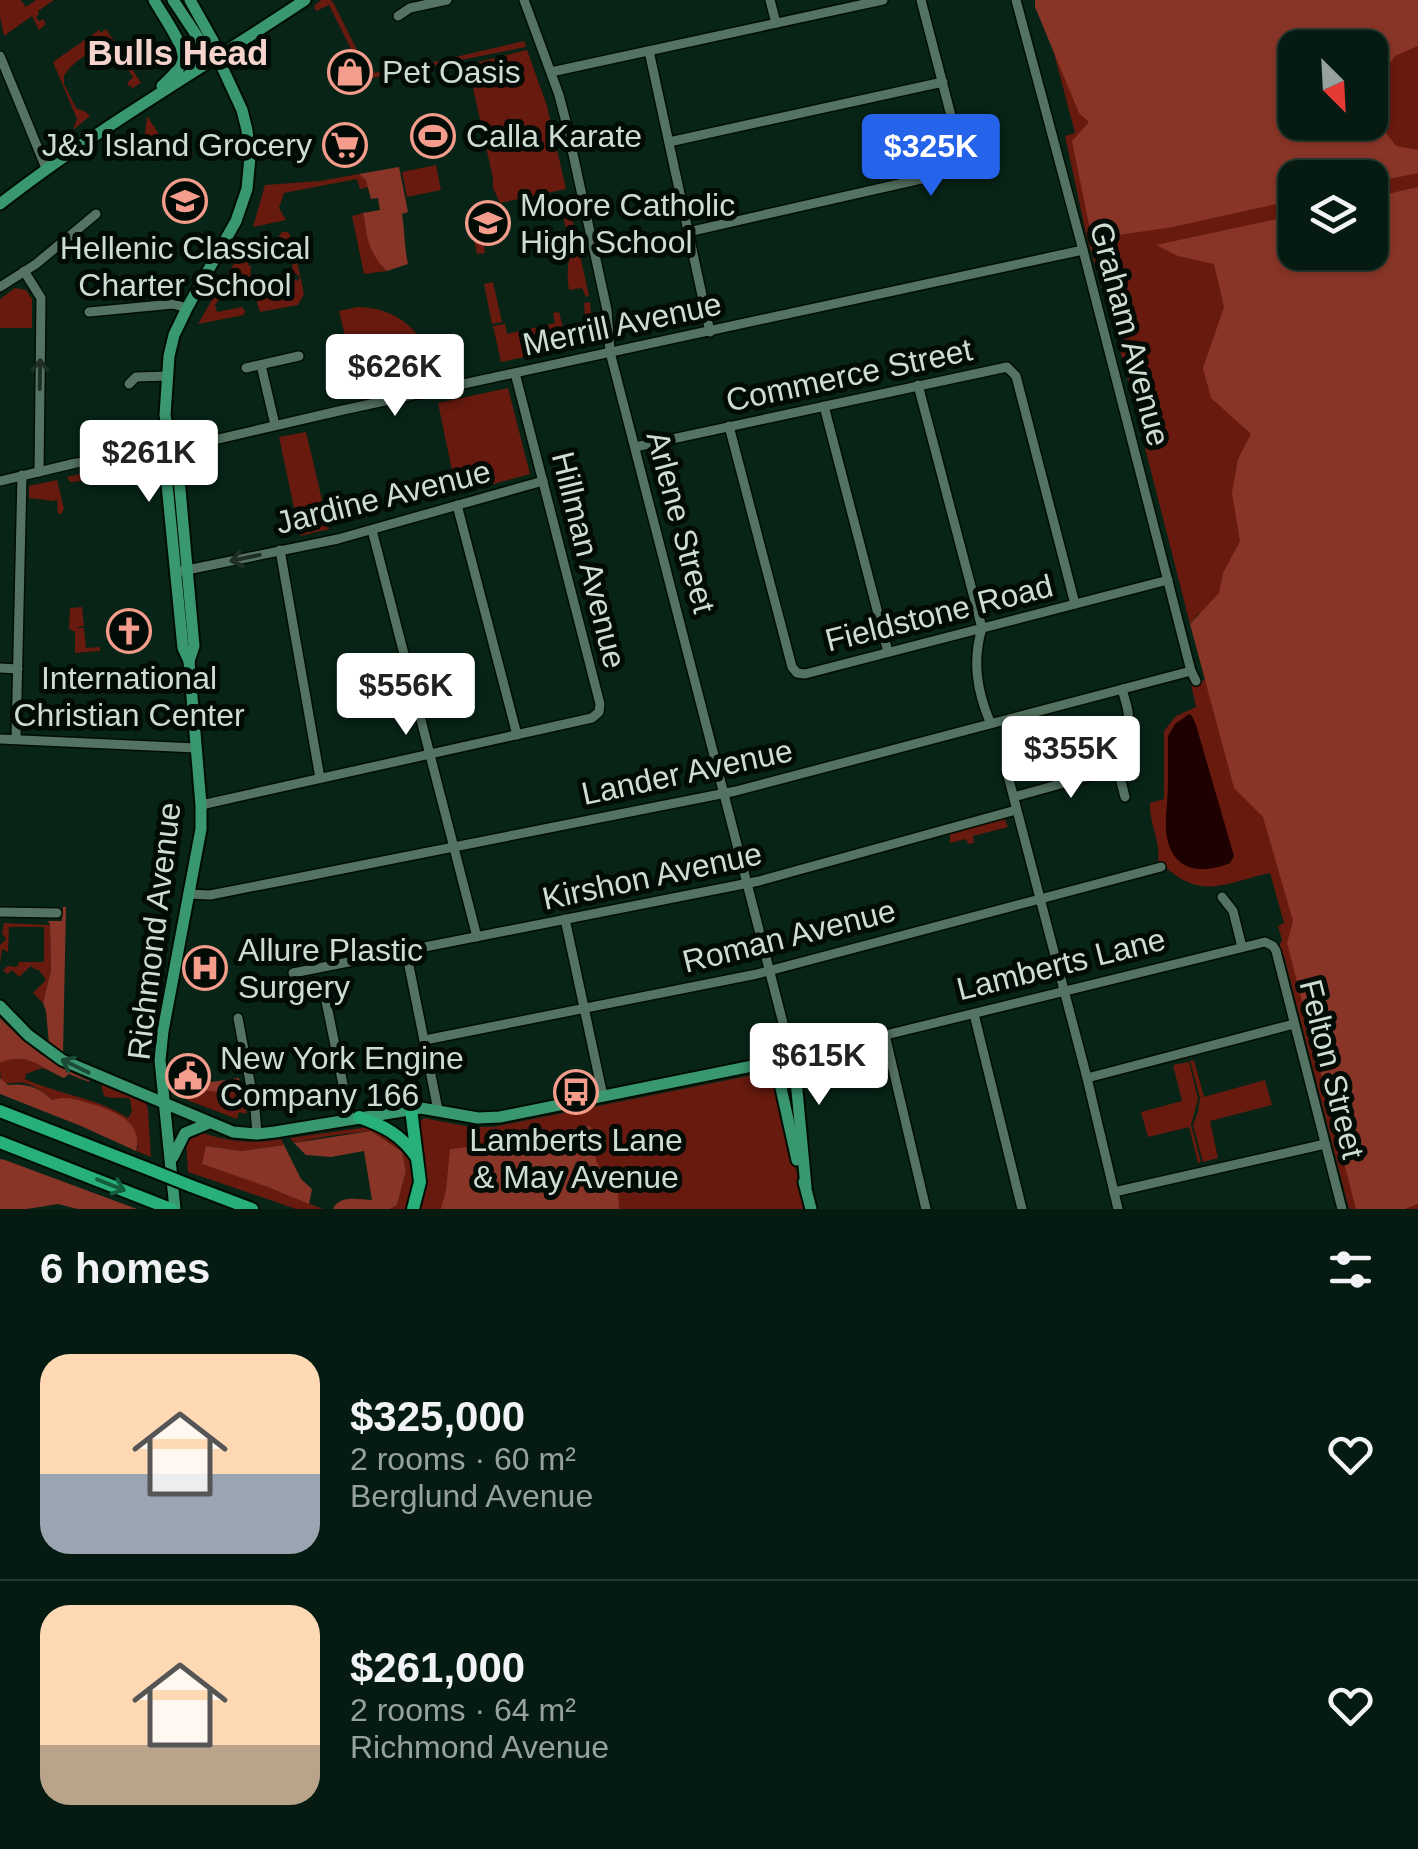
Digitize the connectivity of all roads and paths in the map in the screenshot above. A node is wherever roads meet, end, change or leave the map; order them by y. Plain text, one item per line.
1 (154, 0) edge
2 (173, 0) edge
3 (190, 0) edge
4 (305, 0) edge
5 (447, 0) edge
6 (524, 0) edge
7 (770, 0) edge
8 (883, 0) edge
9 (921, 0) edge
10 (1016, 0) edge
11 (398, 16) dead end
12 (776, 23) junction
13 (649, 50) junction
14 (0, 56) edge
15 (217, 56) junction
16 (551, 72) junction
17 (943, 82) junction
18 (144, 103) junction
19 (669, 142) junction
20 (46, 168) junction
21 (0, 204) edge
22 (96, 214) dead end
23 (688, 232) junction
24 (1083, 250) junction
25 (24, 271) junction
26 (0, 287) edge
27 (186, 308) junction
28 (89, 312) dead end
29 (710, 332) junction
30 (610, 352) junction
31 (299, 356) dead end
32 (261, 365) junction
33 (246, 368) dead end
34 (514, 373) junction
35 (166, 376) junction
36 (129, 384) dead end
37 (918, 385) junction
38 (824, 406) junction
39 (275, 425) junction
40 (729, 426) junction
41 (636, 447) junction
42 (171, 450) junction
43 (39, 472) junction
44 (22, 475) junction
45 (0, 481) edge
46 (543, 481) junction
47 (457, 505) junction
48 (372, 530) junction
49 (280, 550) junction
50 (182, 571) junction
51 (1168, 580) junction
52 (1075, 604) junction
53 (982, 628) junction
54 (888, 652) junction
55 (0, 668) edge
56 (18, 669) junction
57 (1194, 676) joint
58 (1122, 688) junction
59 (990, 722) junction
60 (517, 734) junction
61 (0, 739) edge
62 (16, 739) junction
63 (196, 748) junction
64 (430, 754) junction
65 (1118, 768) junction
66 (1007, 772) dead end
67 (320, 778) junction
68 (725, 793) junction
69 (1014, 797) junction
70 (1125, 797) dead end
71 (201, 805) junction
72 (1016, 810) junction
73 (454, 847) junction
74 (1162, 867) dead end
75 (748, 883) junction
76 (188, 894) junction
77 (1222, 897) dead end
78 (1039, 899) junction
79 (0, 912) edge
80 (57, 913) dead end
81 (565, 920) junction
82 (477, 937) junction
83 (1270, 944) joint
84 (1242, 946) junction
85 (406, 952) junction
86 (770, 971) junction
87 (294, 973) dead end
88 (1064, 992) junction
89 (326, 1001) dead end
90 (0, 1006) edge
91 (582, 1008) junction
92 (974, 1014) junction
93 (238, 1018) dead end
94 (1294, 1024) junction
95 (885, 1036) junction
96 (425, 1040) junction
97 (792, 1058) junction
98 (775, 1061) junction
99 (1088, 1078) junction
100 (602, 1096) junction
101 (0, 1102) edge
102 (164, 1102) junction
103 (411, 1110) junction
104 (438, 1110) junction
105 (0, 1111) edge
106 (355, 1118) junction
107 (208, 1124) junction
108 (43, 1128) junction
109 (257, 1134) junction
110 (0, 1142) edge
111 (1325, 1144) junction
112 (0, 1150) edge
113 (171, 1161) junction
114 (418, 1161) junction
115 (67, 1168) junction
116 (806, 1187) junction
117 (1114, 1192) junction
118 (173, 1209) edge
119 (252, 1209) edge
120 (413, 1209) edge
121 (811, 1209) edge
122 (926, 1209) edge
123 (1022, 1209) edge
124 (1118, 1209) edge
125 (1342, 1209) edge

1 - 18 main road
2 - 15 main road, Richmond Avenue
3 - 15 main road, Richmond Avenue
4 - 15 main road
5 - 11 street
6 - 16 street, Arlene Street
7 - 12 street
8 - 12 street
9 - 17 street
10 - 24 street, Graham Avenue
12 - 13 street
13 - 16 street
13 - 19 street
14 - 20 street
15 - 18 main road
15 - 27 main road, Richmond Avenue
16 - 30 street, Arlene Street
17 - 19 street
17 - 23 street
18 - 20 main road
19 - 23 street
20 - 21 main road
22 - 25 street
23 - 29 street
24 - 29 street, Merrill Avenue
24 - 51 street, Graham Avenue
25 - 26 street
43 -> 25 street
27 - 28 street
27 - 35 main road, Richmond Avenue
29 - 30 street, Merrill Avenue
30 - 34 street, Merrill Avenue
30 - 41 street, Arlene Street
31 - 32 street
32 - 33 street
32 - 39 street
34 - 39 street, Merrill Avenue
34 - 46 street, Hillman Avenue
35 - 36 street
35 - 42 main road, Richmond Avenue
37 - 38 street, Commerce Street
37 - 52 street, Commerce Street
37 - 53 street
38 - 40 street, Commerce Street
38 - 54 street
39 - 42 street, Merrill Avenue
40 - 41 street, Commerce Street
40 - 54 street, Fieldstone Road
41 - 68 street, Arlene Street
42 - 43 street, Merrill Avenue
42 - 50 main road, Richmond Avenue
43 - 44 street, Merrill Avenue
44 - 45 street, Merrill Avenue
44 - 56 street
46 - 47 street, Jardine Avenue
46 - 60 street, Hillman Avenue
47 - 48 street, Jardine Avenue
47 - 60 street
48 - 49 street, Jardine Avenue
48 - 64 street
49 -> 50 street, Jardine Avenue
49 - 67 street
50 - 63 main road, Richmond Avenue
51 - 52 street, Fieldstone Road
51 - 57 street, Graham Avenue
52 - 53 street, Fieldstone Road
53 - 54 street, Fieldstone Road
53 - 59 street
55 - 56 street
56 - 62 street
57 - 58 street, Lander Avenue
58 - 59 street, Lander Avenue
58 - 65 street
59 - 68 street, Lander Avenue
60 - 64 street, Hillman Avenue
61 - 62 street
62 - 63 street
63 - 71 main road, Richmond Avenue
64 - 67 street, Hillman Avenue
64 - 73 street
65 - 69 street
65 - 70 street
66 - 69 street
67 - 71 street, Hillman Avenue
68 - 73 street, Lander Avenue
68 - 75 street, Arlene Street
69 - 72 street
71 - 76 main road, Richmond Avenue
72 - 75 street, Kirshon Avenue
72 - 78 street
73 - 76 street, Lander Avenue
73 - 82 street
74 - 78 street, Roman Avenue
75 - 81 street, Kirshon Avenue
75 - 86 street, Arlene Street
76 - 102 main road, Richmond Avenue
77 - 84 street
78 - 86 street, Roman Avenue
78 - 88 street
79 - 80 street
81 - 82 street, Kirshon Avenue
81 - 91 street
82 - 85 street, Kirshon Avenue
83 - 84 street, Lamberts Lane
83 - 94 street, Felton Street
84 - 88 street, Lamberts Lane
85 - 87 street, Kirshon Avenue
85 - 96 street
86 - 91 street, Roman Avenue
86 - 97 street, Arlene Street
88 - 92 street, Lamberts Lane
88 - 99 street
89 - 106 street
102 -> 90 main road, Lamberts Lane
91 - 96 street, Roman Avenue
91 - 100 street
92 - 95 street, Lamberts Lane
92 - 123 street
93 - 109 street
94 - 99 street
94 - 111 street, Felton Street
95 - 97 street, Lamberts Lane
95 - 122 street
96 - 104 street
97 - 98 main road, Lamberts Lane
97 - 116 main road
98 - 100 main road, Lamberts Lane
98 - 116 main road
99 - 117 street
100 - 104 main road, Lamberts Lane
101 - 108 highway
102 - 107 main road, Lamberts Lane
102 - 113 main road, Richmond Avenue
103 - 104 main road, Lamberts Lane
103 - 106 main road, Lamberts Lane
103 - 114 highway
105 - 108 highway
106 - 109 main road, Lamberts Lane
106 - 114 highway
107 - 109 main road, Lamberts Lane
107 - 113 main road
108 - 119 highway, bridge
110 - 115 highway
111 - 117 street
111 - 125 street, Felton Street
112 - 115 highway
113 - 118 main road, Richmond Avenue
114 - 120 highway
115 -> 118 highway
116 - 121 main road
117 - 124 street

